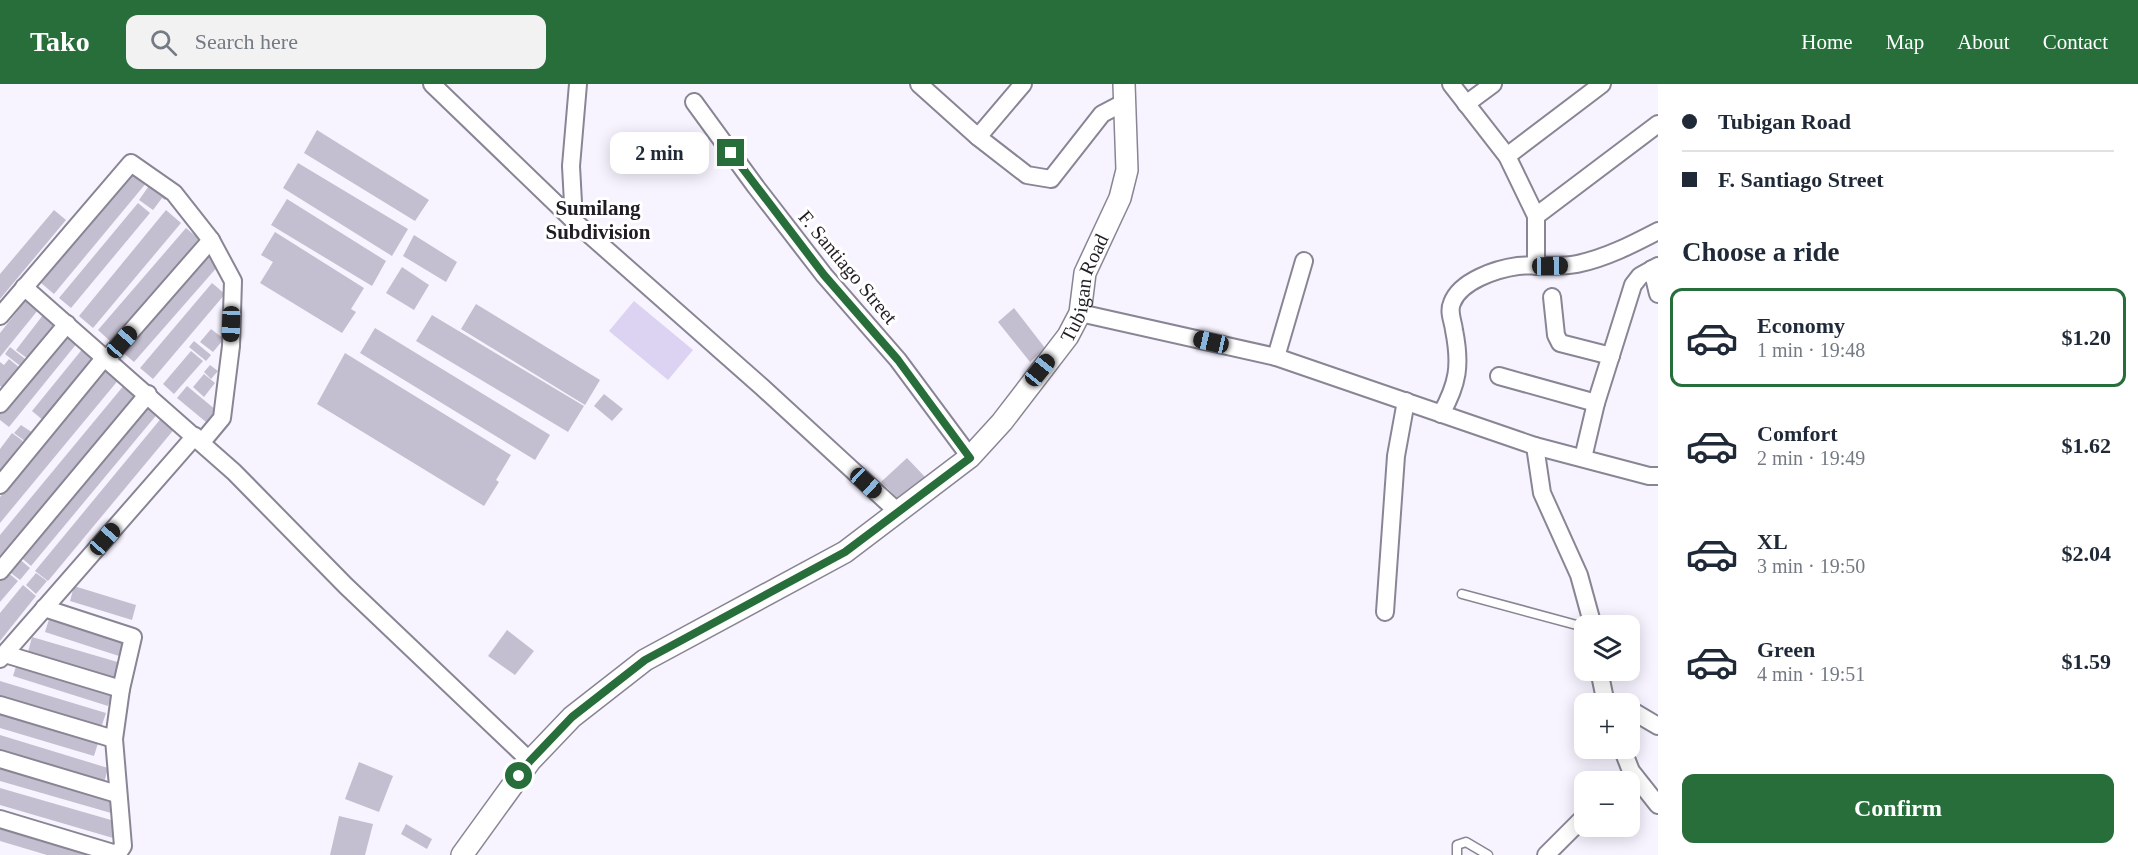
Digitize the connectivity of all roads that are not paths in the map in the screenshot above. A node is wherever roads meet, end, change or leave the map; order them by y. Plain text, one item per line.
1 (432, 84) edge
2 (578, 84) edge
3 (919, 84) edge
4 (1023, 84) edge
5 (1451, 84) edge
6 (1493, 84) edge
7 (1602, 84) edge
8 (1124, 93) edge
9 (694, 102) dead end
10 (1466, 104) junction
11 (1658, 124) edge
12 (978, 137) junction
13 (1508, 156) junction
14 (1536, 216) junction
15 (574, 221) junction
16 (1658, 231) edge
17 (211, 240) junction
18 (1304, 261) dead end
19 (1536, 266) junction
20 (1655, 268) edge
21 (24, 287) junction
22 (1658, 294) edge
23 (1552, 297) dead end
24 (1080, 313) junction
25 (0, 316) edge
26 (67, 324) junction
27 (1611, 356) junction
28 (1276, 357) junction
29 (106, 358) junction
30 (1499, 376) dead end
31 (147, 394) junction
32 (1406, 401) junction
33 (1596, 403) junction
34 (0, 404) edge
35 (1441, 414) junction
36 (199, 439) junction
37 (1535, 446) junction
38 (970, 458) junction
39 (1583, 458) junction
40 (1658, 476) edge
41 (0, 485) edge
42 (898, 513) junction
43 (0, 571) edge
44 (1462, 594) dead end
45 (44, 608) junction
46 (1385, 612) dead end
47 (1590, 615) edge
48 (1574, 624) edge
49 (2, 656) edge
50 (121, 689) junction
51 (0, 705) edge
52 (1640, 715) edge
53 (1658, 726) edge
54 (114, 739) junction
55 (0, 759) edge
56 (530, 761) junction
57 (1640, 789) edge
58 (117, 794) junction
59 (1658, 805) edge
60 (0, 819) edge
61 (1574, 827) edge
62 (462, 855) edge
63 (1457, 855) edge
64 (1488, 855) edge
65 (1546, 855) edge

1 - 15 street
2 - 15 street
3 - 12 street
4 - 12 street
5 - 10 street
6 - 10 street
7 - 13 street
8 - 12 street
8 - 24 street, Tubigan Road
9 - 38 street, F. Santiago Street
10 - 13 street
11 - 14 street
13 - 14 street
14 - 19 street
15 - 42 street
16 - 19 street
17 - 21 street
17 - 29 street
17 - 36 street
18 - 28 street
19 - 35 street
20 - 22 street
20 - 27 street
21 - 25 street
21 - 26 street
23 - 27 street
24 - 28 street
24 - 38 street, Tubigan Road
26 - 29 street
26 - 34 street
27 - 33 street
28 - 32 street
29 - 31 street
29 - 41 street
30 - 33 street
31 - 36 street
31 - 43 street
32 - 35 street
32 - 46 street
33 - 39 street
35 - 37 street
36 - 45 street
36 - 56 street
37 - 39 street
37 - 47 street
38 - 42 street, Tubigan Road
39 - 40 street
42 - 56 street, Tubigan Road
44 - 48 lane
45 - 49 street
45 - 50 street
49 - 50 street
50 - 54 street
51 - 54 street
52 - 53 street
54 - 58 street
55 - 58 street
56 - 62 street, Tubigan Road
57 - 59 street
58 - 60 street
61 - 65 street
63 - 64 lane

